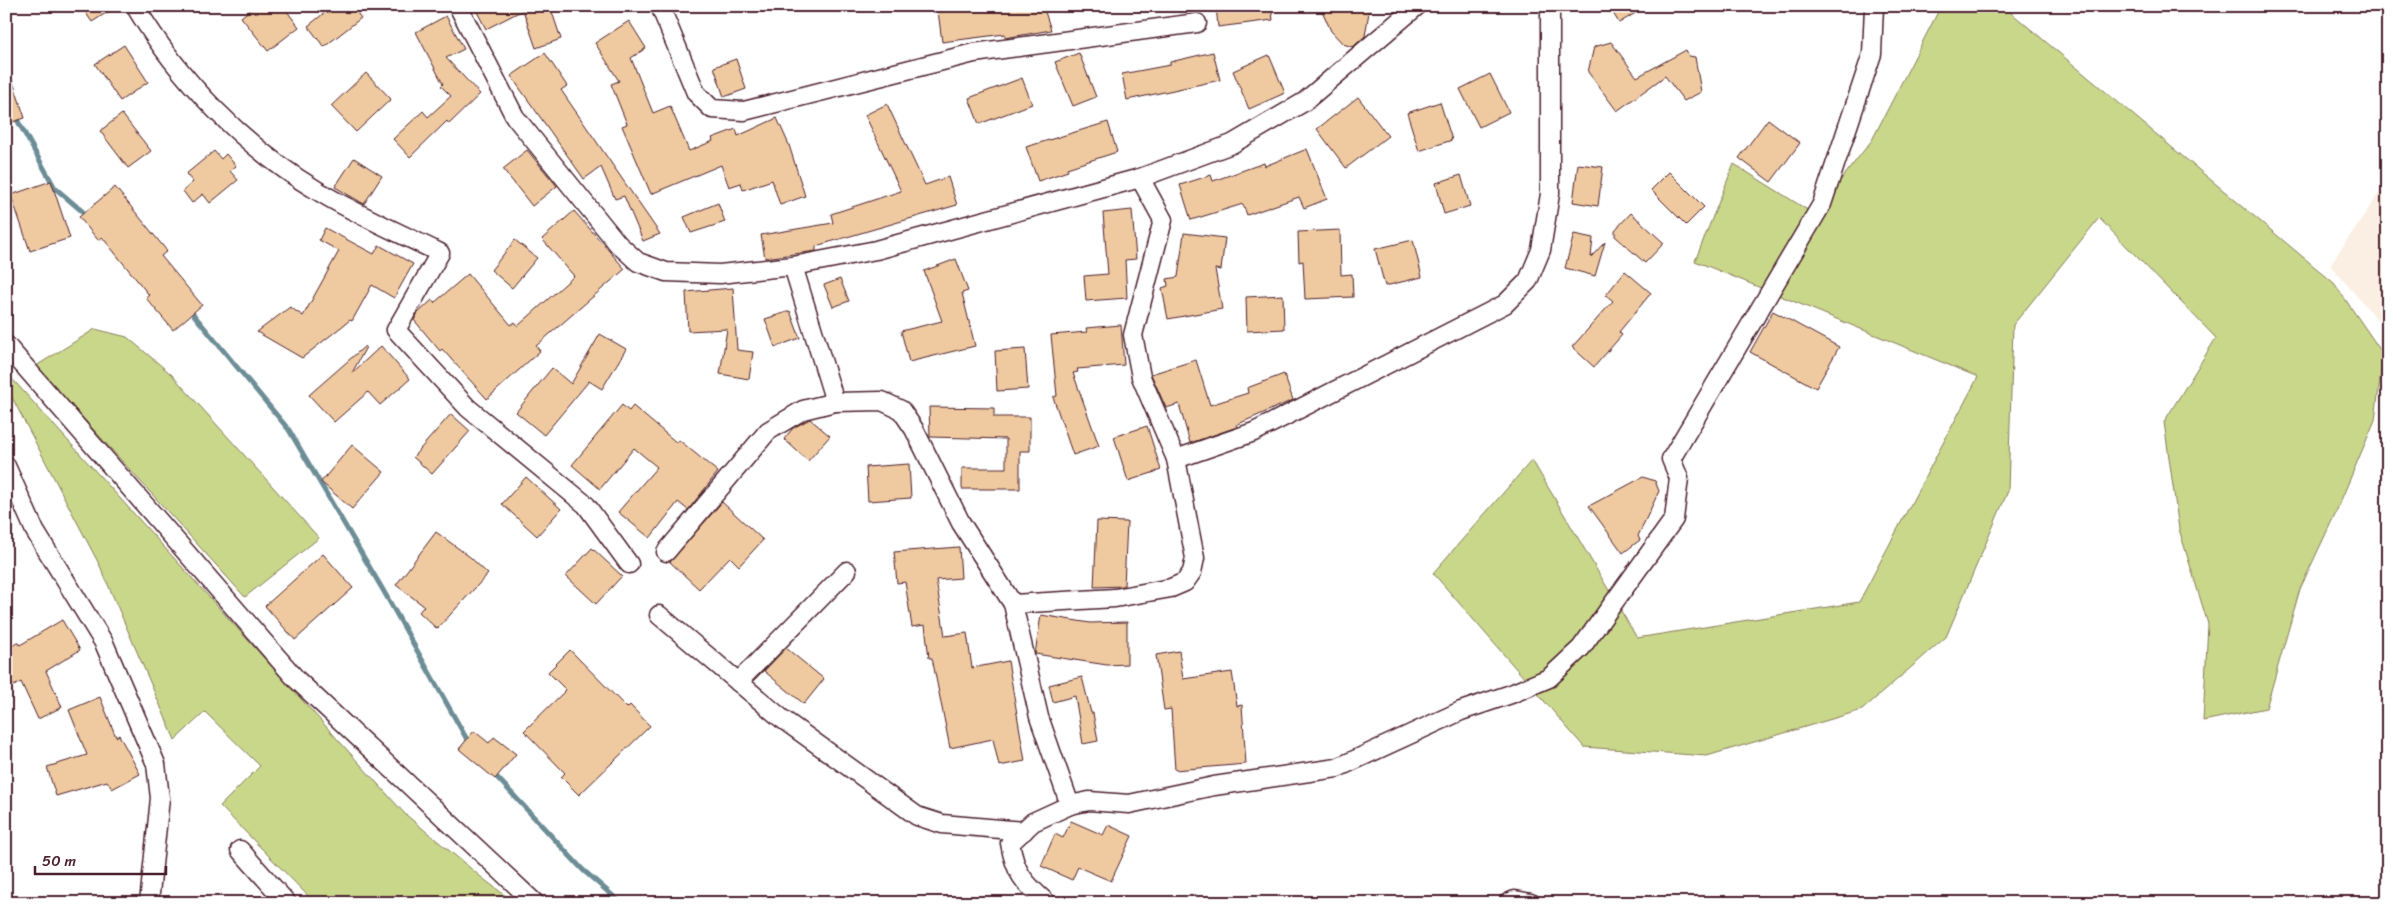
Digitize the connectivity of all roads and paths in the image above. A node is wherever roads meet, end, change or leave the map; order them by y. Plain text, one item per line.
1 (135, 6) edge
2 (458, 6) edge
3 (660, 6) edge
4 (1417, 6) edge
5 (1550, 6) edge
6 (1874, 6) edge
7 (1197, 23) dead end
8 (1140, 178) junction
9 (793, 266) junction
10 (6, 345) edge
11 (835, 402) junction
12 (1176, 459) junction
13 (6, 466) edge
14 (666, 552) dead end
15 (629, 564) dead end
16 (847, 570) dead end
17 (1013, 604) junction
18 (659, 615) dead end
19 (738, 682) junction
20 (1070, 805) junction
21 (1024, 830) junction
22 (240, 850) dead end
23 (150, 903) edge
24 (287, 903) edge
25 (535, 903) edge
26 (1047, 903) edge
27 (1508, 903) edge
28 (1531, 903) edge

1 - 15 street
2 - 9 street
3 - 7 street
4 - 8 street
5 - 12 street
6 - 20 street
8 - 9 street
8 - 12 street
9 - 11 street
10 - 25 street
11 - 14 street
11 - 17 street
12 - 17 street
13 - 23 street
16 - 19 street
17 - 20 street
18 - 19 street
19 - 21 street
20 - 21 street
21 - 26 street
22 - 24 street
27 - 28 street

